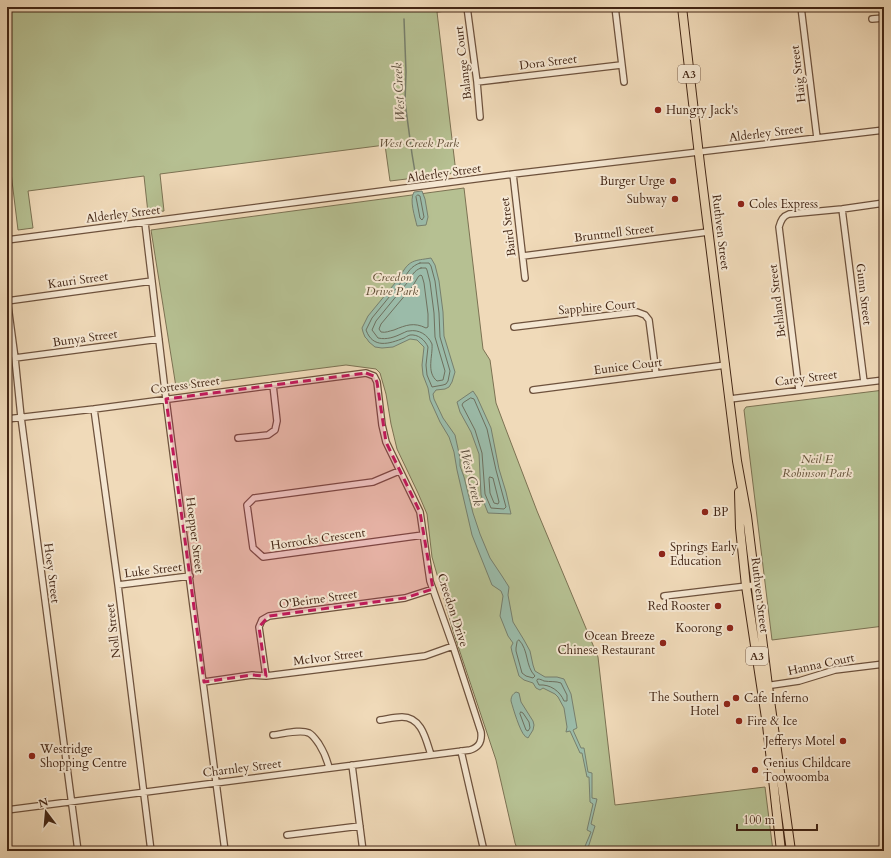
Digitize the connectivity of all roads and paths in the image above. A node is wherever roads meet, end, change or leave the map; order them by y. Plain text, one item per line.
1 (467, 7) edge
2 (615, 7) edge
3 (682, 7) edge
4 (801, 7) edge
5 (884, 18) edge
6 (872, 19) dead end
7 (622, 65) junction
8 (477, 82) junction
9 (624, 82) dead end
10 (480, 117) dead end
11 (884, 130) edge
12 (817, 138) junction
13 (698, 152) junction
14 (513, 174) junction
15 (884, 203) edge
16 (842, 209) junction
17 (145, 223) junction
18 (708, 232) junction
19 (7, 240) edge
20 (523, 256) junction
21 (525, 278) dead end
22 (152, 281) junction
23 (7, 299) edge
24 (514, 327) dead end
25 (159, 339) junction
26 (15, 358) junction
27 (726, 365) junction
28 (366, 373) joint
29 (656, 374) junction
30 (884, 380) edge
31 (864, 382) junction
32 (273, 385) junction
33 (533, 390) dead end
34 (799, 390) junction
35 (166, 399) junction
36 (730, 399) junction
37 (94, 409) junction
38 (21, 417) junction
39 (7, 419) edge
40 (238, 438) dead end
41 (737, 461) junction
42 (399, 471) junction
43 (423, 535) junction
44 (190, 576) junction
45 (118, 585) junction
46 (755, 585) junction
47 (746, 586) junction
48 (433, 589) junction
49 (664, 596) dead end
50 (453, 646) junction
51 (884, 664) edge
52 (266, 676) junction
53 (204, 682) junction
54 (765, 686) junction
55 (380, 720) dead end
56 (274, 735) dead end
57 (479, 745) joint
58 (461, 751) junction
59 (431, 755) junction
60 (352, 765) junction
61 (329, 768) junction
62 (216, 782) junction
63 (144, 792) junction
64 (71, 802) junction
65 (7, 810) edge
66 (360, 826) junction
67 (287, 835) dead end
68 (78, 851) edge
69 (151, 851) edge
70 (225, 851) edge
71 (363, 851) edge
72 (484, 851) edge
73 (781, 851) edge
74 (791, 851) edge

1 - 8 street, Balange Court
2 - 7 street
3 - 13 highway, Ruthven Street / A3
4 - 12 street, Haig Street
5 - 6 street
7 - 8 street, Dora Street
7 - 9 street
8 - 10 street, Balange Court
11 - 12 street, Alderley Street
12 - 13 street, Alderley Street
13 - 14 street, Alderley Street
13 - 18 highway, Ruthven Street / A3
14 - 17 street, Alderley Street
14 - 20 street, Baird Street
15 - 16 street
16 - 31 street, Gunn Street
16 - 34 street, Behland Street
17 - 19 street, Alderley Street
17 - 22 street, Hoepper Street
18 - 20 street, Bruntnell Street
18 - 27 highway, Ruthven Street / A3
20 - 21 street, Baird Street
22 - 23 street, Kauri Street
22 - 25 street, Hoepper Street
23 - 26 street, Hoey Street
24 - 29 street, Sapphire Court
25 - 26 street, Bunya Street
25 - 35 street, Hoepper Street
26 - 38 street, Hoey Street
27 - 29 street, Eunice Court
27 - 36 highway, Ruthven Street / A3
28 - 32 street, Cortess Street
28 - 42 street, Creedon Drive
29 - 33 street, Eunice Court
30 - 31 street, Carey Street
31 - 34 street, Carey Street
32 - 35 street, Cortess Street
32 - 40 street
34 - 36 street, Carey Street
35 - 37 street, Cortess Street
35 - 44 street, Hoepper Street
36 - 41 highway, Ruthven Street / A3
37 - 38 street, Cortess Street
37 - 45 street, Noll Street
38 - 39 street, Cortess Street
38 - 64 street, Hoey Street
41 - 46 highway, Ruthven Street / A3
41 - 47 highway, Ruthven Street / A3
42 - 43 street, Creedon Drive
42 - 43 street, Horrocks Crescent
43 - 48 street, Creedon Drive
44 - 45 street, Luke Street
44 - 53 street, Hoepper Street
45 - 63 street, Noll Street
46 - 47 street
46 - 54 highway, Ruthven Street / A3
47 - 49 street
47 - 54 highway, Ruthven Street / A3
48 - 50 street, Creedon Drive
48 - 52 street, O'Beirne Street
50 - 52 street, McIvor Street
50 - 57 street, Creedon Drive
51 - 54 street, Hanna Court
52 - 53 street, McIvor Street
53 - 62 street, Hoepper Street
54 - 73 highway, Ruthven Street / A3
54 - 74 highway, Ruthven Street / A3
55 - 59 street
56 - 61 street
57 - 58 street, Charnley Street
58 - 59 street, Charnley Street
58 - 72 street
59 - 60 street, Charnley Street
60 - 61 street, Charnley Street
60 - 66 street
61 - 62 street, Charnley Street
62 - 63 street, Charnley Street
62 - 70 street, Hoepper Street
63 - 64 street, Charnley Street
63 - 69 street, Noll Street
64 - 65 street, Charnley Street
64 - 68 street, Hoey Street
66 - 67 street
66 - 71 street

